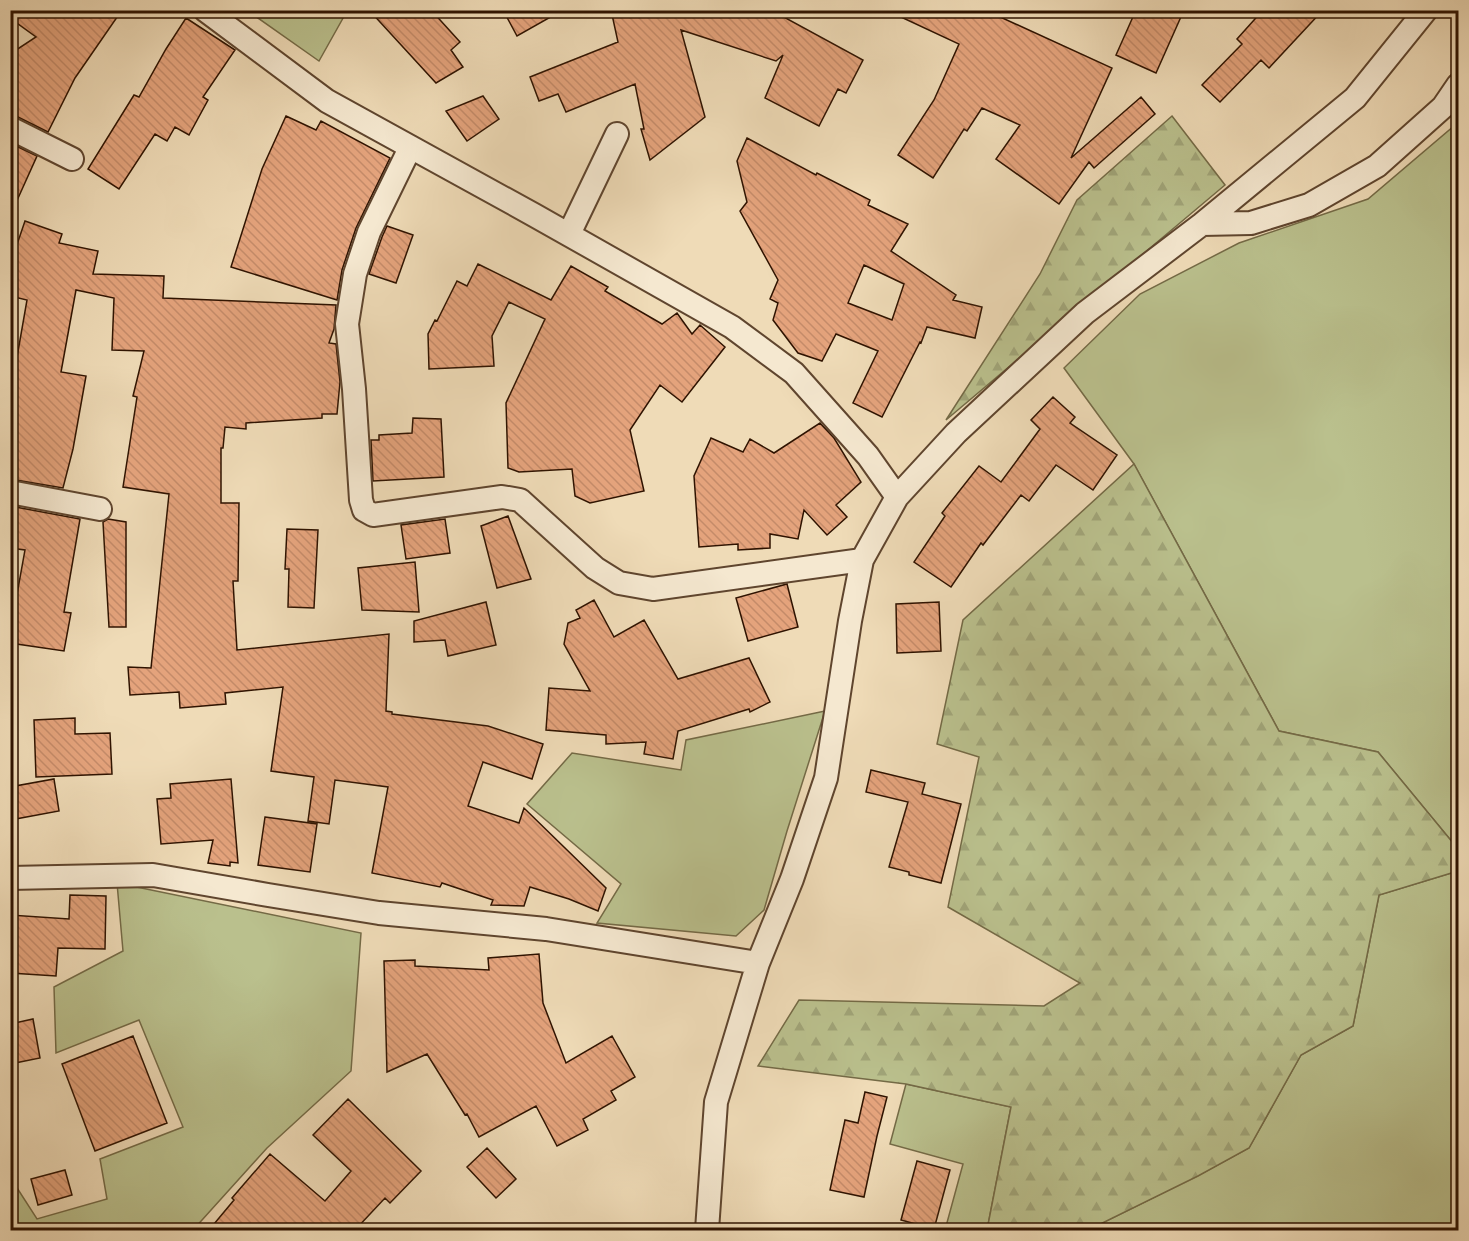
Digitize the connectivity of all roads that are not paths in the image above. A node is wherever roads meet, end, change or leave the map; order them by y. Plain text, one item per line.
1 (205, 10) edge
2 (1426, 10) edge
3 (1458, 85) edge
4 (10, 128) edge
5 (617, 134) dead end
6 (410, 148) junction
7 (72, 159) dead end
8 (1202, 224) junction
9 (569, 234) junction
10 (10, 492) edge
11 (897, 497) junction
12 (100, 508) dead end
13 (862, 560) junction
14 (10, 878) edge
15 (758, 963) junction
16 (707, 1230) edge

1 - 6 street
2 - 8 street
3 - 8 street
4 - 7 street
5 - 9 street
6 - 9 street
6 - 13 street
8 - 11 street
9 - 11 street
10 - 12 street
11 - 13 street
13 - 15 street
14 - 15 street
15 - 16 street

